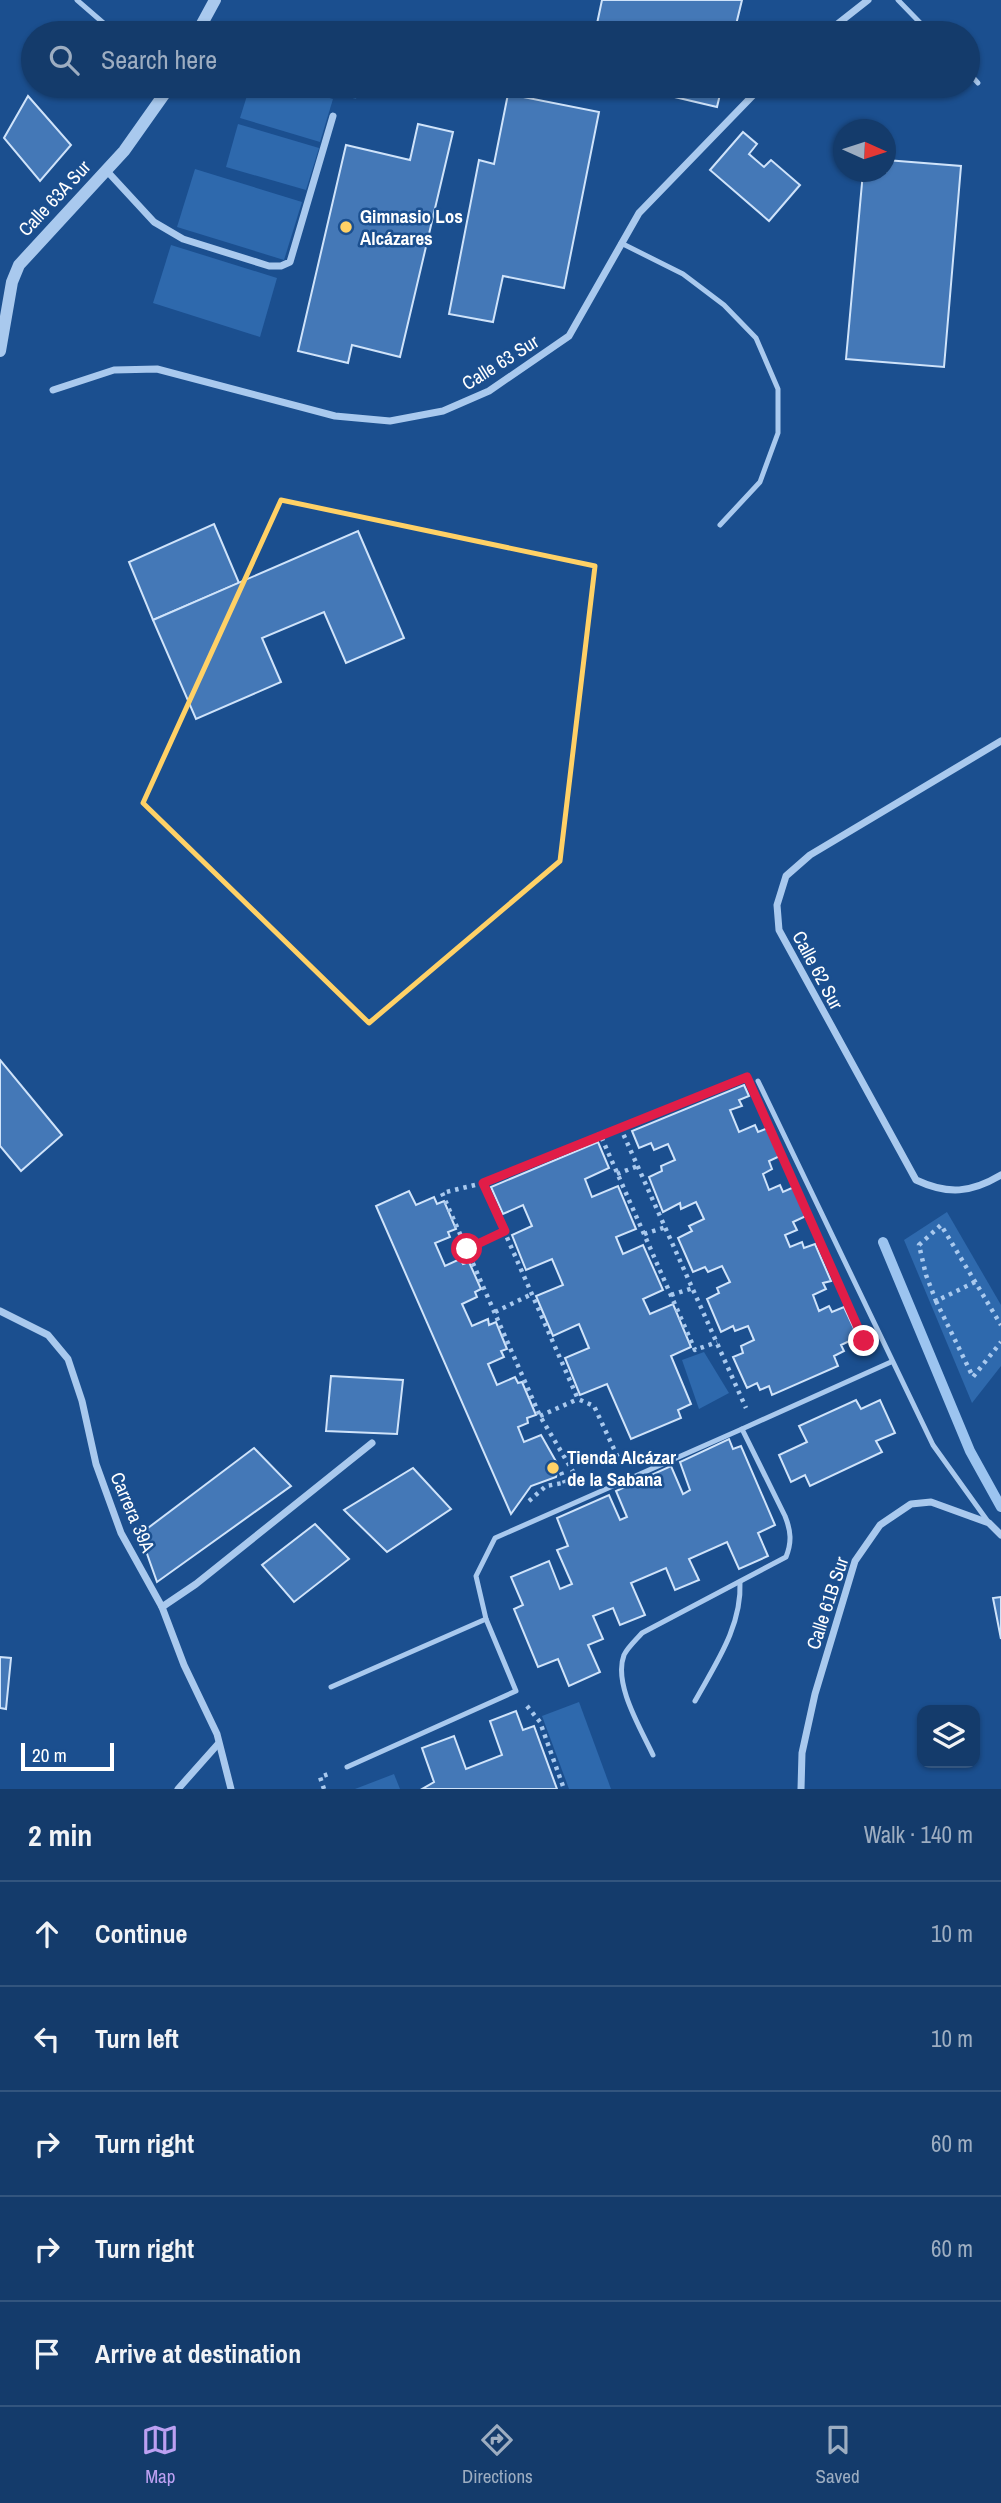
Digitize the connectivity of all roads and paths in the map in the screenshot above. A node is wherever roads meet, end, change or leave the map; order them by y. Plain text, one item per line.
1 (76, 0) edge
2 (215, 0) edge
3 (868, 0) edge
4 (898, 0) edge
5 (101, 21) edge
6 (204, 21) edge
7 (841, 21) edge
8 (918, 21) edge
9 (162, 98) edge
10 (750, 98) edge
11 (332, 116) dead end
12 (106, 170) junction
13 (621, 243) junction
14 (0, 351) edge
15 (53, 390) dead end
16 (720, 525) dead end
17 (1001, 741) edge
18 (747, 1077) dead end
19 (758, 1081) dead end
20 (621, 1129) junction
21 (600, 1134) junction
22 (638, 1166) junction
23 (617, 1174) junction
24 (1001, 1175) edge
25 (483, 1183) junction
26 (666, 1227) junction
27 (505, 1231) junction
28 (643, 1234) junction
29 (467, 1249) junction
30 (975, 1282) junction
31 (693, 1288) junction
32 (532, 1294) junction
33 (671, 1295) junction
34 (936, 1301) junction
35 (0, 1311) edge
36 (495, 1312) junction
37 (1001, 1325) edge
38 (717, 1342) junction
39 (1001, 1342) edge
40 (891, 1362) junction
41 (578, 1399) junction
42 (759, 1404) dead end
43 (540, 1416) junction
44 (742, 1429) junction
45 (372, 1443) dead end
46 (620, 1462) dead end
47 (561, 1472) dead end
48 (578, 1480) dead end
49 (565, 1483) dead end
50 (989, 1523) junction
51 (1001, 1535) edge
52 (740, 1582) junction
53 (162, 1607) junction
54 (486, 1619) junction
55 (331, 1687) dead end
56 (516, 1691) junction
57 (695, 1701) dead end
58 (218, 1744) junction
59 (653, 1755) dead end
60 (346, 1768) dead end
61 (178, 1789) edge
62 (231, 1789) edge
63 (564, 1789) edge
64 (801, 1789) edge

1 - 5 lane
2 - 6 street
3 - 7 street
4 - 8 lane
9 - 12 street, Calle 63A Sur
10 - 13 street, Calle 63 Sur
11 - 12 street
12 - 14 street, Calle 63A Sur
13 - 15 street, Calle 63 Sur
13 - 16 lane
17 - 24 street, Calle 62 Sur
18 - 20 path
19 - 40 lane
20 - 21 path
20 - 22 path
21 - 23 path
21 - 25 path
22 - 23 path
22 - 26 path
23 - 28 path
25 - 27 path
25 - 29 path
26 - 28 path
26 - 31 path
27 - 29 path
27 - 32 path
28 - 33 path
29 - 36 path
30 - 34 path
30 - 34 path
30 - 37 path
31 - 33 path
31 - 38 path
32 - 36 path
32 - 41 path
33 - 38 path
34 - 39 path
35 - 53 street, Carrera 39A
36 - 43 path
38 - 42 path
40 - 44 lane
40 - 50 lane
41 - 43 path
41 - 46 path
43 - 48 path
44 - 52 lane
44 - 54 lane
45 - 53 street
47 - 49 path
50 - 51 street, Calle 61B Sur
50 - 64 street, Calle 61B Sur
52 - 57 lane
52 - 59 lane
53 - 58 street, Carrera 39A
54 - 55 lane
54 - 56 lane
56 - 60 lane
56 - 63 path
58 - 61 street
58 - 62 street, Carrera 39A

